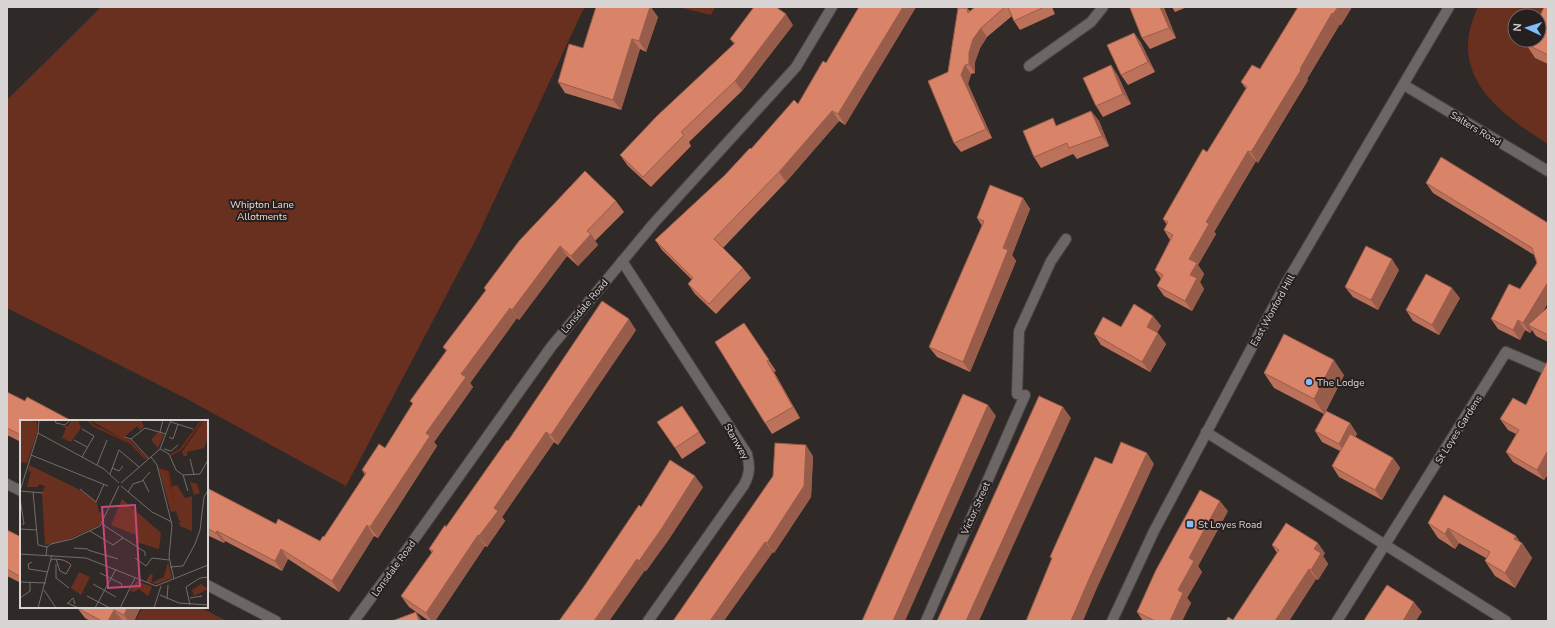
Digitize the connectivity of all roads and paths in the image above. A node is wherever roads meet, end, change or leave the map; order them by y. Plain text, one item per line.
1 (832, 7) edge
2 (1103, 7) edge
3 (1448, 7) edge
4 (1029, 66) dead end
5 (1404, 85) junction
6 (1548, 170) edge
7 (1066, 239) dead end
8 (622, 260) junction
9 (1548, 370) edge
10 (1206, 432) junction
11 (7, 484) edge
12 (20, 490) edge
13 (1385, 545) junction
14 (208, 586) edge
15 (276, 621) edge
16 (354, 621) edge
17 (648, 621) edge
18 (926, 621) edge
19 (1112, 621) edge
20 (1337, 621) edge
21 (1506, 621) edge

1 - 8 street, Lonsdale Road
2 - 4 street
3 - 5 street, East Wonford Hill
5 - 6 street, Salters Road
5 - 10 street, East Wonford Hill
7 - 18 street, Victor Street
8 - 16 street, Lonsdale Road
8 - 17 street, Stanwey
9 - 13 street, St Loyes Gardens
10 - 13 street
10 - 19 street, East Wonford Hill
11 - 12 street
13 - 20 street
13 - 21 street
14 - 15 street

